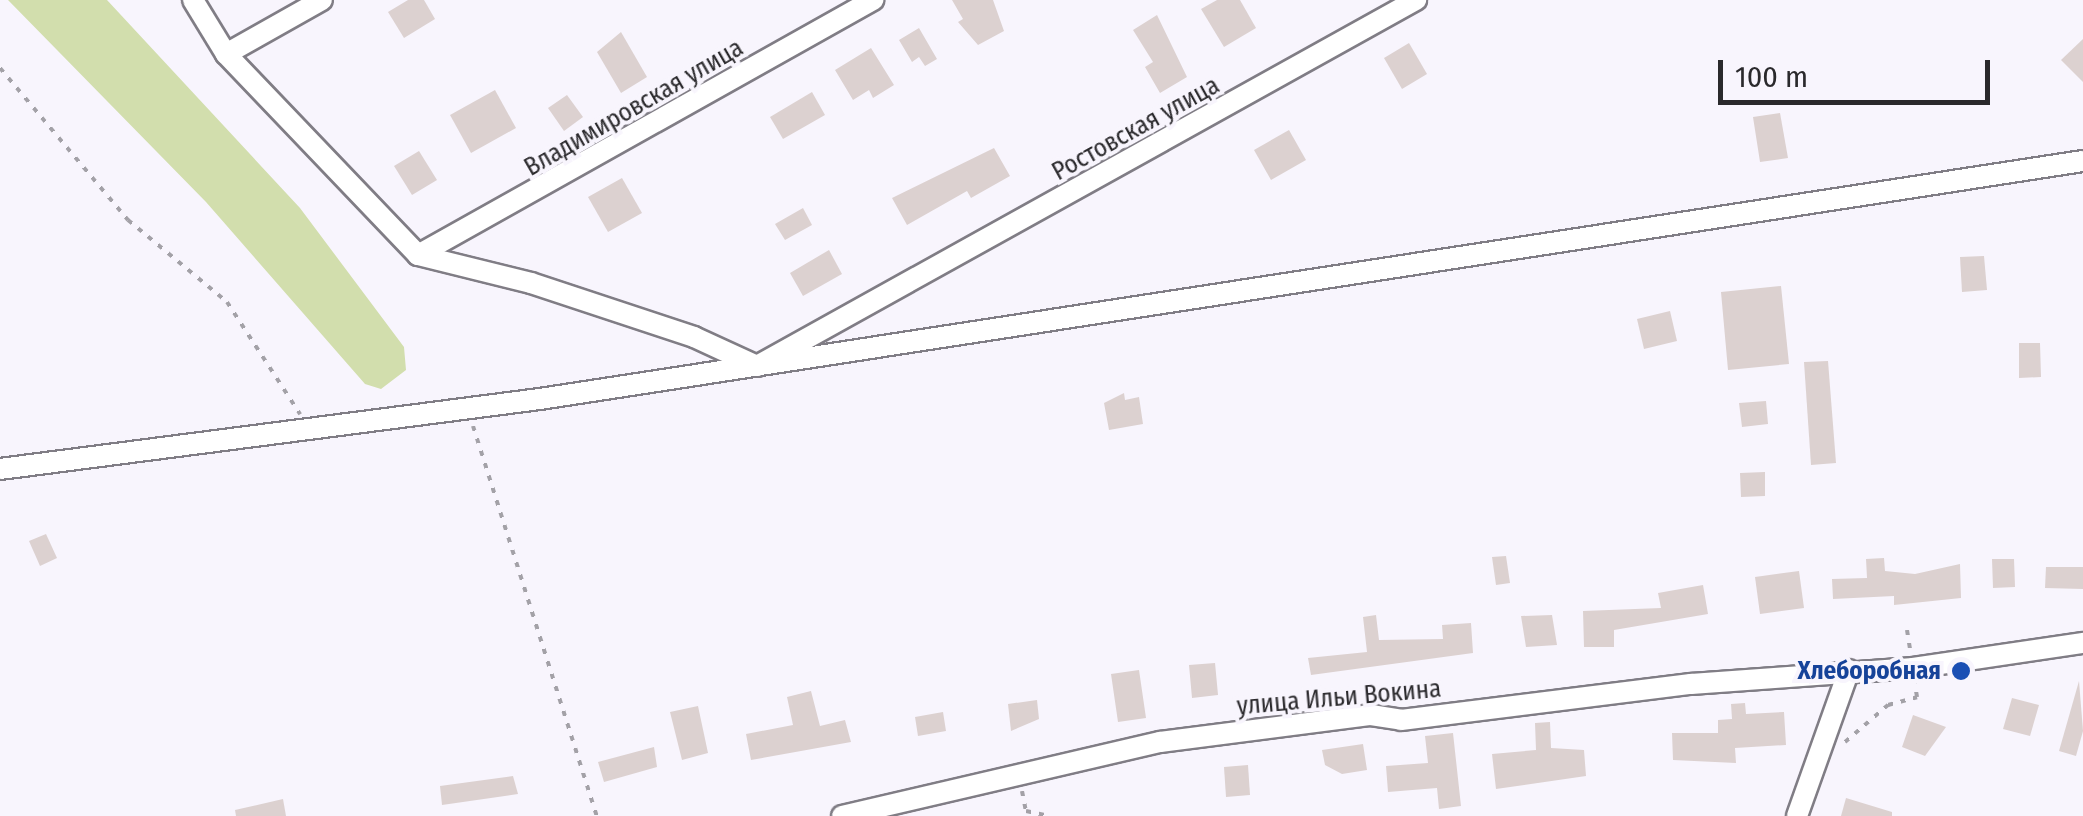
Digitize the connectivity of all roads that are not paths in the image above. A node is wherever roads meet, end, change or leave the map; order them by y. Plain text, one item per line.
1 (192, 0) edge
2 (322, 0) edge
3 (873, 0) edge
4 (1416, 0) edge
5 (226, 54) junction
6 (2083, 161) edge
7 (418, 255) junction
8 (757, 366) junction
9 (0, 469) edge
10 (2083, 643) edge
11 (1848, 670) junction
12 (842, 816) edge
13 (1797, 816) edge

1 - 5 street
2 - 5 street
3 - 7 street, Владимировская улица
4 - 8 street, Ростовская улица
5 - 7 street
6 - 8 street
7 - 8 street
8 - 9 street
10 - 11 street, улица Ильи Вокина
11 - 12 street, улица Ильи Вокина
11 - 13 street

